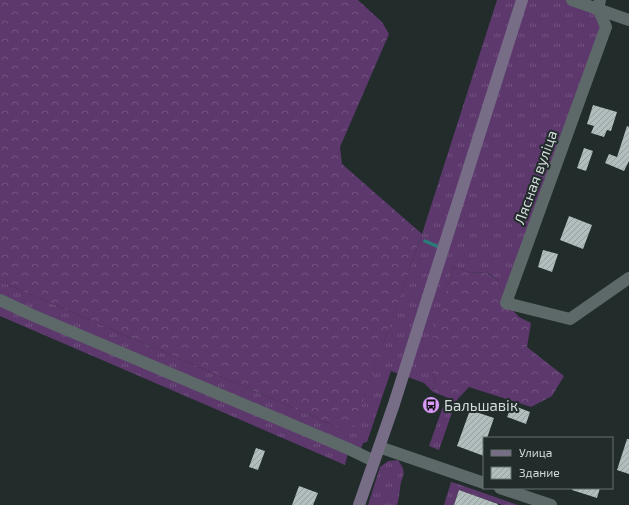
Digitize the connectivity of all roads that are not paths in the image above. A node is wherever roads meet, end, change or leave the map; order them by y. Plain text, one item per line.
1 (522, 0) edge
2 (572, 0) edge
3 (599, 4) edge
4 (629, 20) edge
5 (629, 278) edge
6 (0, 300) edge
7 (379, 448) junction
8 (374, 461) junction
9 (483, 483) edge
10 (503, 489) edge
11 (359, 505) edge
12 (551, 505) edge

1 - 7 main road
2 - 3 street
3 - 4 street
3 - 5 street, Лясная вуліца
6 - 8 street
7 - 8 main road
7 - 9 street
8 - 11 main road
10 - 12 street

